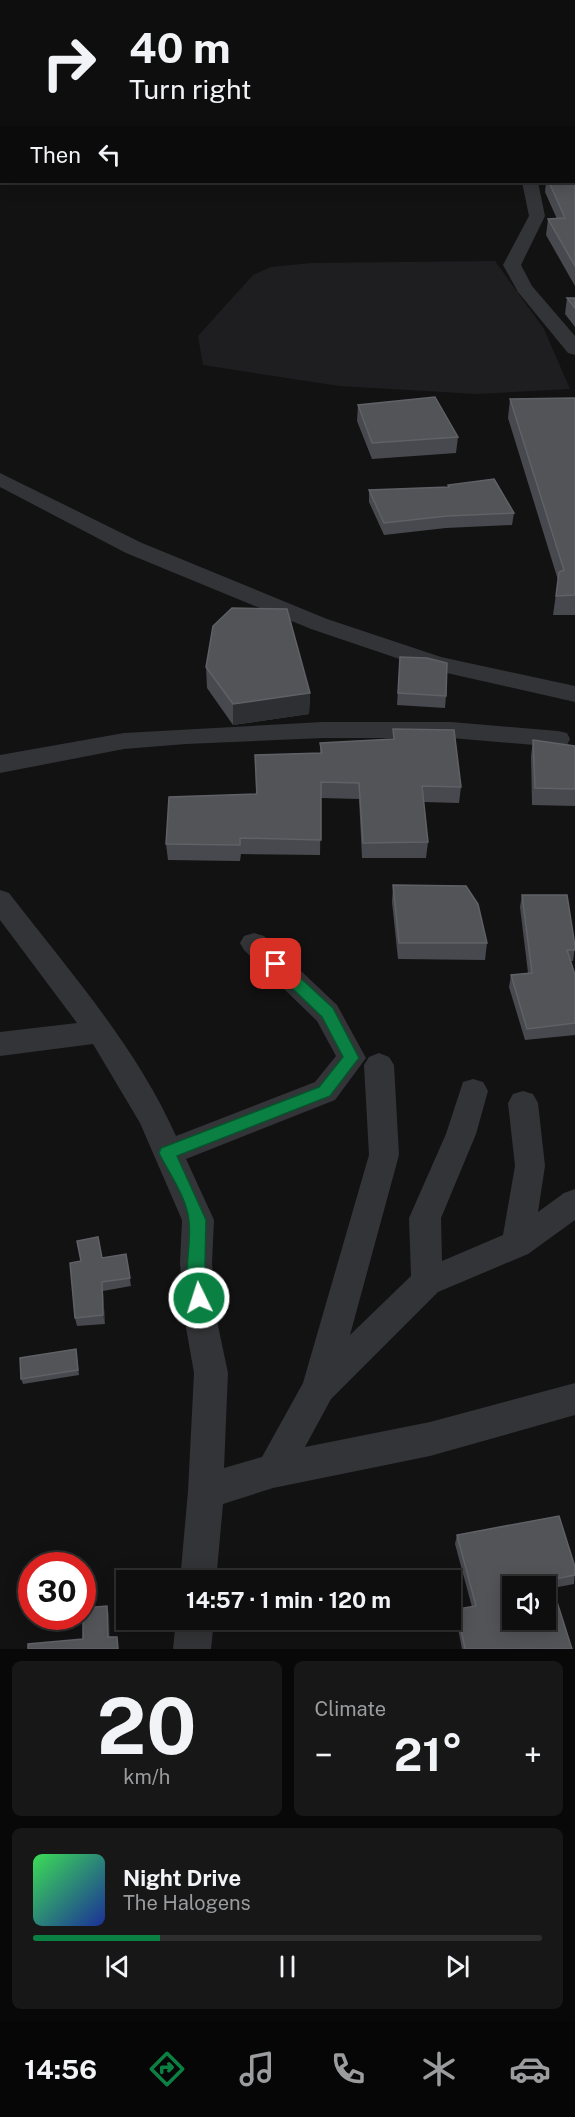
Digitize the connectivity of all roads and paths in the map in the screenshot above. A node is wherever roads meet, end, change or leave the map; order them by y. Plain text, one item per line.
1 (530, 183) edge
2 (574, 345) edge
3 (0, 479) edge
4 (575, 694) edge
5 (558, 739) dead end
6 (0, 764) edge
7 (0, 900) edge
8 (254, 944) dead end
9 (100, 1032) junction
10 (0, 1044) edge
11 (379, 1065) dead end
12 (473, 1091) dead end
13 (523, 1103) dead end
14 (167, 1153) junction
15 (575, 1203) edge
16 (517, 1244) junction
17 (427, 1282) junction
18 (319, 1388) junction
19 (575, 1399) edge
20 (273, 1472) junction
21 (206, 1491) junction
22 (199, 1570) edge
23 (194, 1630) edge
24 (192, 1649) edge

1 - 2 street
3 - 4 street
5 - 6 street
7 - 9 street
8 - 14 street
9 - 10 street
9 - 14 street
11 - 18 street
12 - 17 street
13 - 16 street
14 - 21 street
15 - 16 street
16 - 17 street
17 - 18 street
18 - 20 street
19 - 20 street
20 - 21 street
21 - 22 street
23 - 24 street

